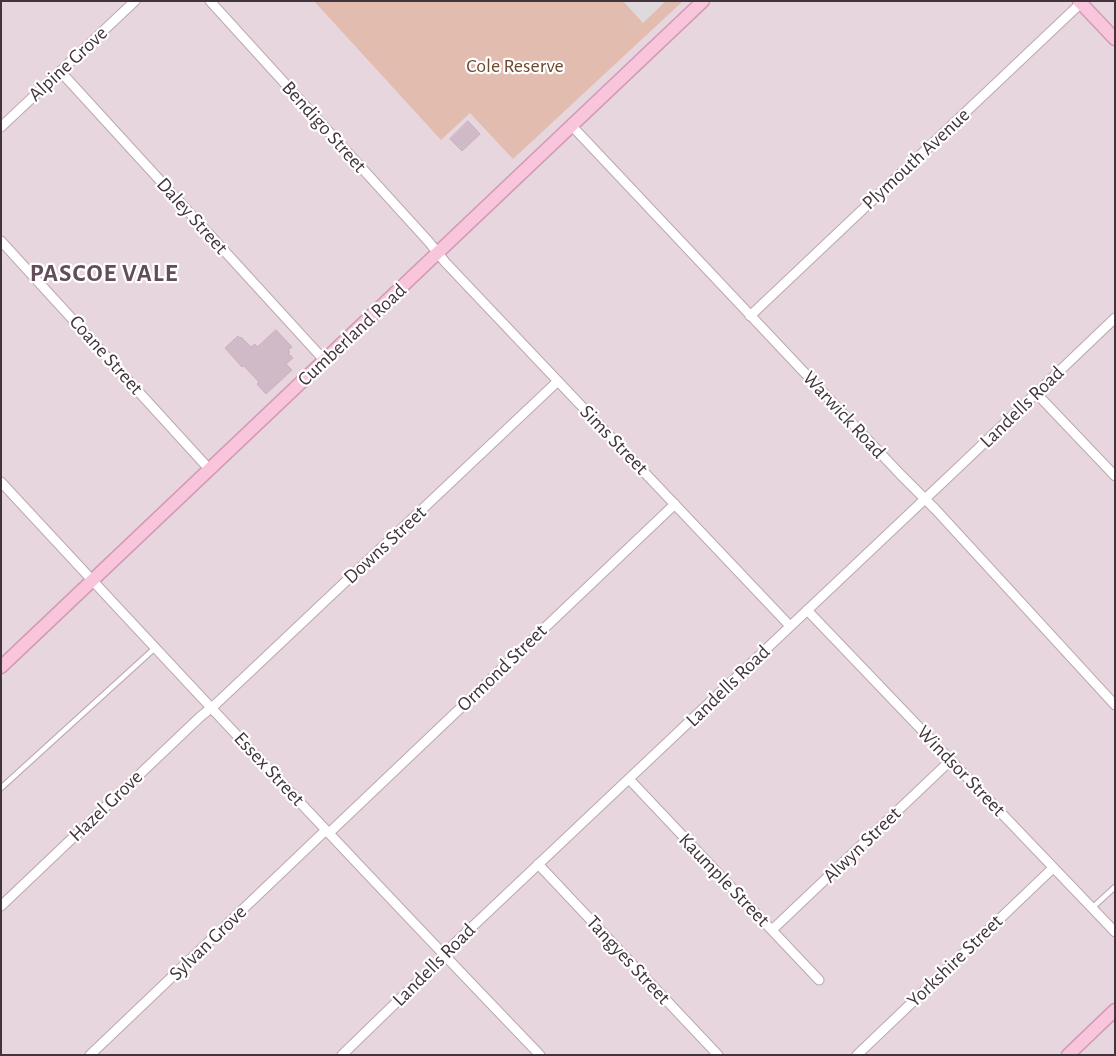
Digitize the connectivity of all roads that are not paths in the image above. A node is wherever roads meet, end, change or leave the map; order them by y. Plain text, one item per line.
1 (135, 1) edge
2 (210, 1) edge
3 (703, 1) edge
4 (1080, 2) edge
5 (1115, 39) edge
6 (60, 71) junction
7 (572, 126) junction
8 (1, 127) edge
9 (1, 241) edge
10 (438, 253) junction
11 (750, 316) junction
12 (1115, 318) edge
13 (324, 361) junction
14 (558, 381) junction
15 (1036, 393) junction
16 (210, 470) junction
17 (1115, 476) edge
18 (1, 482) edge
19 (925, 499) junction
20 (675, 504) junction
21 (92, 580) junction
22 (807, 610) junction
23 (790, 626) junction
24 (155, 648) junction
25 (1, 667) edge
26 (1115, 705) edge
27 (211, 707) junction
28 (951, 760) junction
29 (629, 779) junction
30 (1, 788) edge
31 (328, 832) junction
32 (538, 864) junction
33 (1053, 868) junction
34 (1115, 887) edge
35 (1, 906) edge
36 (1092, 908) junction
37 (772, 930) junction
38 (1115, 932) edge
39 (444, 955) junction
40 (819, 980) dead end
41 (1115, 1010) edge
42 (90, 1055) edge
43 (342, 1055) edge
44 (540, 1055) edge
45 (718, 1055) edge
46 (857, 1055) edge
47 (1068, 1055) edge

1 - 6 street, Alpine Grove
2 - 10 street, Bendigo Street
3 - 7 main road, Cumberland Road
4 - 5 main road
4 - 11 street, Plymouth Avenue
6 - 8 street, Alpine Grove
6 - 13 street, Daley Street
7 - 10 main road, Cumberland Road
7 - 11 street, Warwick Road
9 - 16 street, Coane Street
10 - 13 main road, Cumberland Road
10 - 14 street, Sims Street
11 - 19 street, Warwick Road
12 - 15 street, Landells Road
13 - 16 main road, Cumberland Road
14 - 20 street, Sims Street
14 - 27 street, Downs Street
15 - 17 street
15 - 19 street, Landells Road
16 - 21 main road, Cumberland Road
18 - 21 street, Essex Street
19 - 22 street, Landells Road
19 - 26 street, Warwick Road
20 - 23 street, Sims Street
20 - 31 street, Ormond Street
21 - 24 street, Essex Street
21 - 25 main road, Cumberland Road
22 - 23 street, Landells Road
22 - 28 street, Windsor Street
23 - 29 street, Landells Road
24 - 27 street, Essex Street
24 - 30 lane
27 - 31 street, Essex Street
27 - 35 street, Hazel Grove
28 - 33 street, Windsor Street
28 - 37 street, Alwyn Street
29 - 32 street, Landells Road
29 - 37 street, Kaumple Street
31 - 39 street, Essex Street
31 - 42 street, Sylvan Grove
32 - 39 street, Landells Road
32 - 45 street, Tangyes Street
33 - 36 street, Windsor Street
33 - 46 street, Yorkshire Street
34 - 36 lane
36 - 38 street, Windsor Street
37 - 40 street, Kaumple Street
39 - 43 street, Landells Road
39 - 44 street, Essex Street
41 - 47 main road

